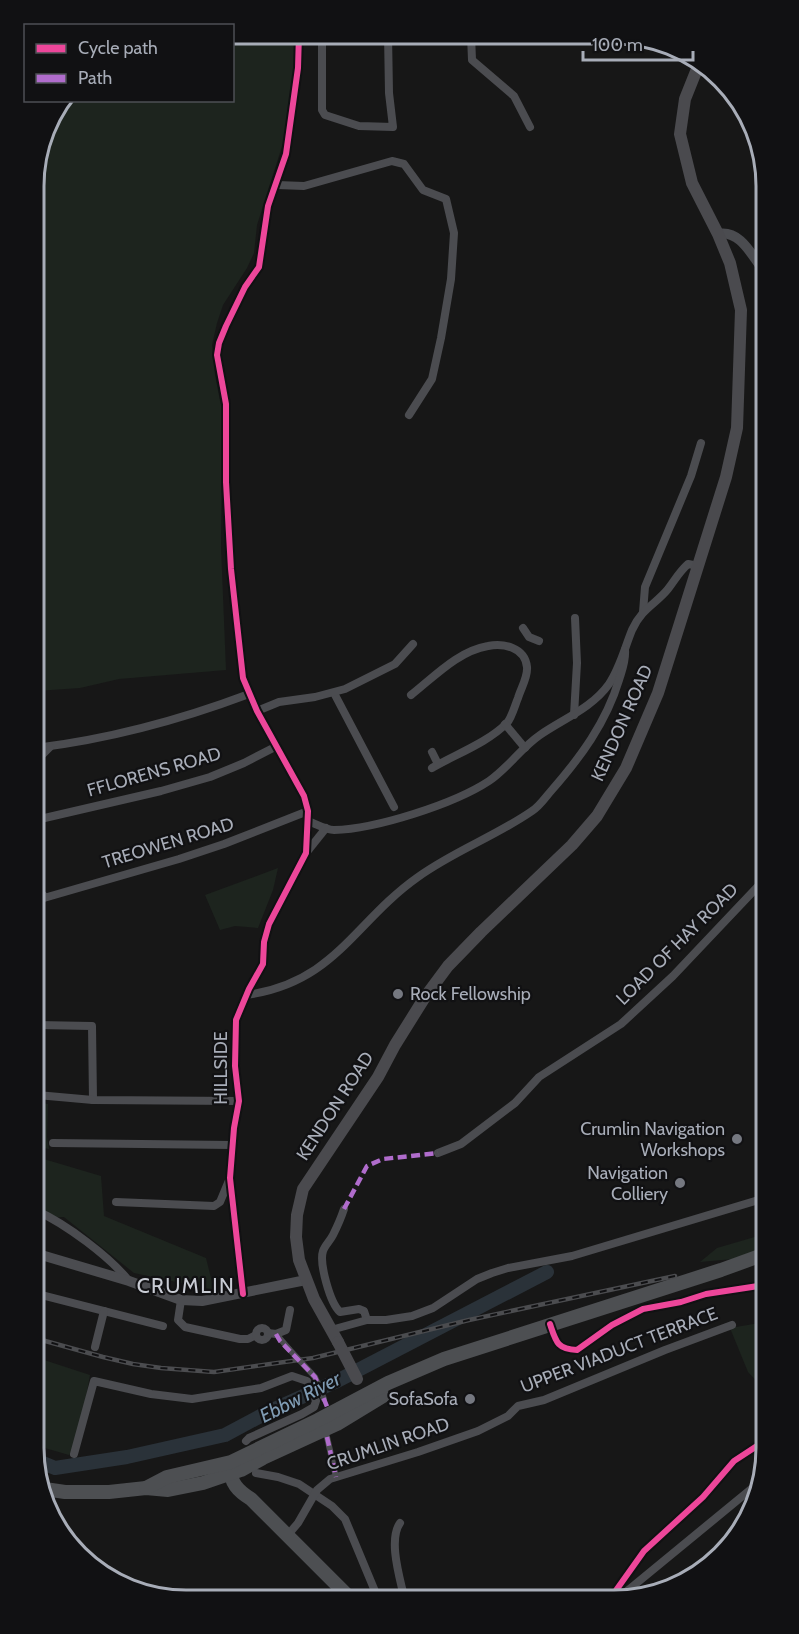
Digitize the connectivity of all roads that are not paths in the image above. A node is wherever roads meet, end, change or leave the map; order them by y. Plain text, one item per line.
1 (299, 44) edge
2 (322, 44) edge
3 (388, 44) edge
4 (471, 44) edge
5 (696, 71) edge
6 (530, 127) dead end
7 (277, 185) junction
8 (718, 234) junction
9 (756, 261) edge
10 (409, 415) dead end
11 (701, 443) dead end
12 (699, 566) junction
13 (643, 612) junction
14 (575, 618) dead end
15 (523, 628) dead end
16 (529, 637) junction
17 (539, 641) dead end
18 (413, 644) dead end
19 (517, 650) junction
20 (625, 650) junction
21 (334, 693) junction
22 (249, 694) junction
23 (411, 695) dead end
24 (257, 711) junction
25 (574, 715) junction
26 (505, 724) junction
27 (277, 746) junction
28 (44, 747) edge
29 (50, 747) junction
30 (525, 748) junction
31 (432, 752) dead end
32 (44, 753) edge
33 (394, 807) dead end
34 (308, 816) junction
35 (44, 818) edge
36 (326, 828) junction
37 (306, 853) junction
38 (755, 890) edge
39 (44, 898) edge
40 (246, 995) junction
41 (44, 1025) edge
42 (44, 1096) edge
43 (93, 1100) junction
44 (239, 1101) junction
45 (53, 1143) dead end
46 (232, 1145) junction
47 (438, 1153) dead end
48 (230, 1179) junction
49 (755, 1201) edge
50 (116, 1202) dead end
51 (344, 1209) dead end
52 (44, 1214) edge
53 (44, 1256) edge
54 (755, 1258) edge
55 (306, 1280) junction
56 (129, 1281) junction
57 (755, 1286) edge
58 (243, 1294) junction
59 (44, 1296) edge
60 (181, 1300) junction
61 (290, 1310) dead end
62 (104, 1311) junction
63 (367, 1320) junction
64 (550, 1324) junction
65 (732, 1325) dead end
66 (163, 1326) dead end
67 (332, 1330) junction
68 (272, 1334) junction
69 (95, 1347) dead end
70 (320, 1400) junction
71 (368, 1400) junction
72 (518, 1406) joint
73 (328, 1409) dead end
74 (327, 1437) dead end
75 (246, 1441) dead end
76 (74, 1454) dead end
77 (234, 1469) junction
78 (256, 1473) dead end
79 (336, 1477) junction
80 (204, 1483) junction
81 (146, 1488) junction
82 (50, 1490) edge
83 (749, 1491) edge
84 (315, 1494) junction
85 (245, 1495) junction
86 (400, 1523) dead end
87 (287, 1536) junction
88 (629, 1589) edge
89 (343, 1590) edge
90 (375, 1590) edge
91 (402, 1590) edge

1 - 7 street
2 - 3 street
4 - 6 street
5 - 8 main road, KENDON ROAD
7 - 10 street
7 - 22 street
8 - 9 street
8 - 12 main road, KENDON ROAD
11 - 13 street
12 - 13 street
12 - 55 main road, KENDON ROAD
13 - 20 street
14 - 25 street
15 - 16 street
16 - 17 street
16 - 19 street
18 - 21 street
19 - 23 street
19 - 26 street
20 - 25 street
20 - 40 street
21 - 24 street
21 - 33 street
22 - 24 street
22 - 29 street
24 - 27 street
25 - 30 street
26 - 30 street
26 - 31 street
27 - 34 street
27 - 35 street, FFLORENS ROAD
28 - 29 street
29 - 32 street
30 - 36 street
34 - 36 street
34 - 37 street, HILLSIDE
34 - 39 street, TREOWEN ROAD
36 - 37 street
37 - 40 street, HILLSIDE
38 - 47 street, LOAD OF HAY ROAD
40 - 44 street, HILLSIDE
41 - 43 street
42 - 43 street
43 - 44 street
44 - 46 street, HILLSIDE
45 - 46 street
46 - 48 street, HILLSIDE
48 - 50 street
48 - 58 street, HILLSIDE
49 - 63 street
51 - 63 street
52 - 56 street
53 - 56 street
54 - 64 main road
55 - 58 street
55 - 67 main road, KENDON ROAD
56 - 60 street
57 - 64 street
58 - 60 street
59 - 62 street
60 - 68 street
61 - 68 street
62 - 66 street
62 - 69 street
63 - 67 street
64 - 71 main road
65 - 72 street, UPPER VIADUCT TERRACE
67 - 71 main road, KENDON ROAD, bridge
68 - 70 street, bridge
70 - 73 street
70 - 75 street
70 - 76 street
71 - 77 main road
72 - 79 street, CRUMLIN ROAD
74 - 79 street
77 - 80 main road
77 - 81 main road
77 - 85 main road
78 - 84 street
79 - 84 street, CRUMLIN ROAD
80 - 81 main road
80 - 85 main road
81 - 82 main road
83 - 88 street
84 - 87 street, CRUMLIN ROAD
84 - 90 street
85 - 87 main road
86 - 91 street
87 - 89 main road

